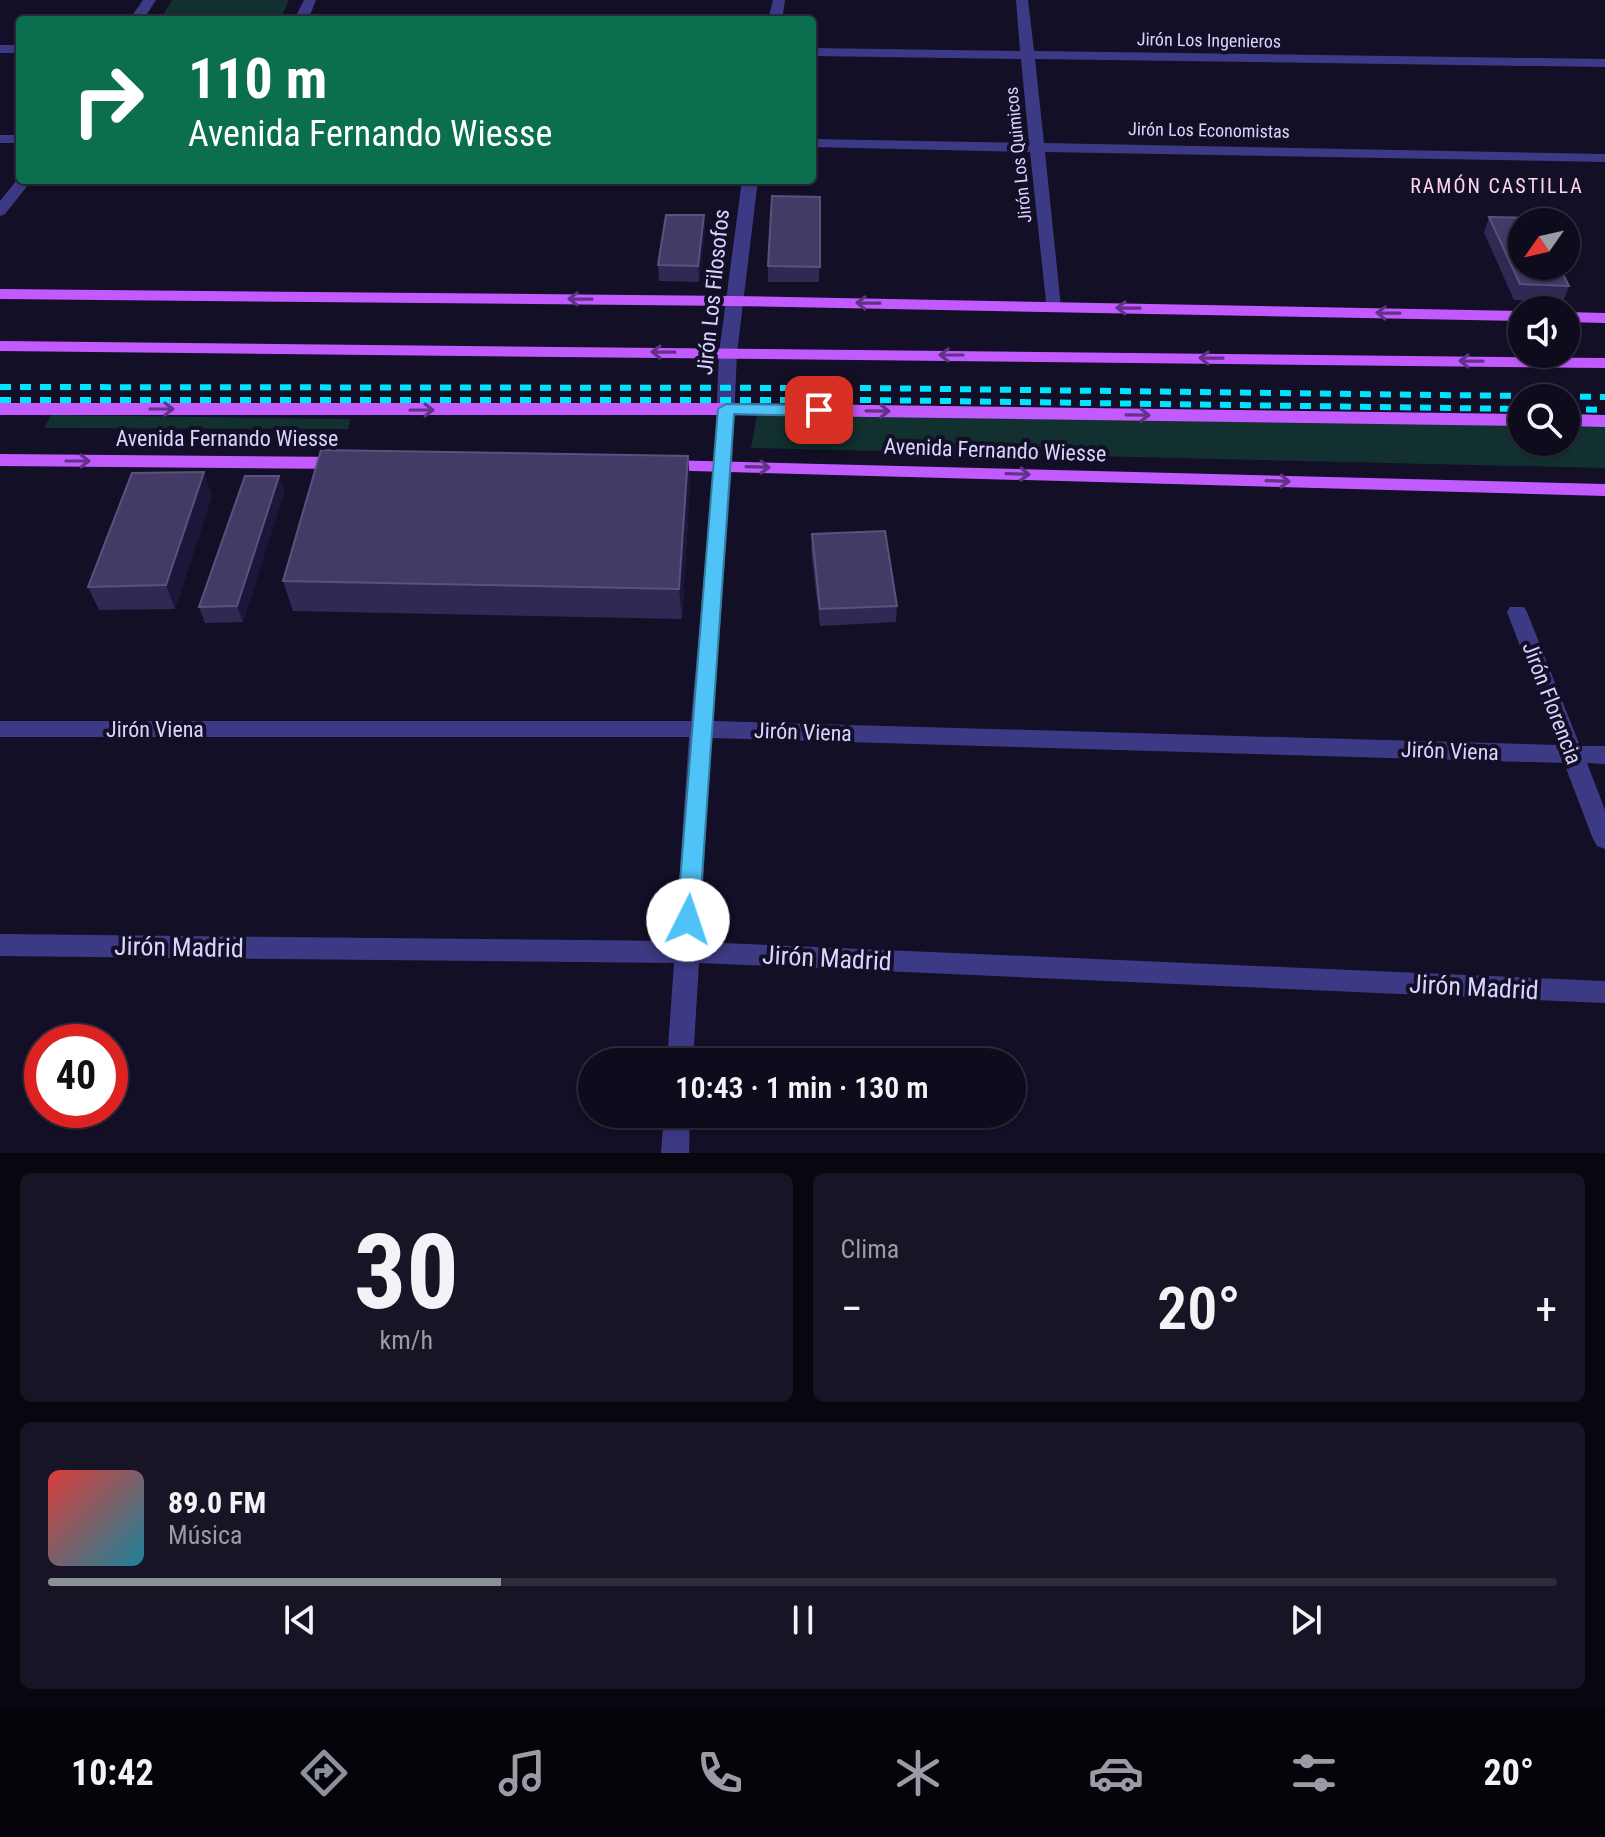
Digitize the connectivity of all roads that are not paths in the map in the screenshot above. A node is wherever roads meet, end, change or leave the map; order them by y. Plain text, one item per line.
1 (1022, 0) edge
2 (816, 52) edge
3 (1028, 55) junction
4 (1605, 63) edge
5 (816, 143) edge
6 (1039, 146) junction
7 (1605, 158) edge
8 (21, 184) edge
9 (749, 184) edge
10 (0, 211) edge
11 (0, 294) edge
12 (733, 301) junction
13 (1053, 307) junction
14 (1508, 316) edge
15 (1580, 317) edge
16 (1605, 318) edge
17 (0, 346) edge
18 (728, 353) junction
19 (1605, 363) edge
20 (0, 409) edge
21 (726, 409) junction
22 (1508, 420) edge
23 (1580, 420) edge
24 (1605, 421) edge
25 (0, 460) edge
26 (362, 463) edge
27 (645, 465) edge
28 (723, 466) junction
29 (1605, 490) edge
30 (1517, 612) dead end
31 (0, 729) edge
32 (701, 729) junction
33 (1572, 754) junction
34 (1605, 755) edge
35 (1605, 839) edge
36 (0, 945) edge
37 (686, 952) junction
38 (1605, 992) edge
39 (681, 1048) edge
40 (676, 1128) edge
41 (675, 1153) edge

1 - 3 street, Jirón Los Quimicos
2 - 3 street, Jirón Los Ingenieros
3 - 4 street, Jirón Los Ingenieros
3 - 6 street, Jirón Los Quimicos
5 - 6 street, Jirón Los Economistas
6 - 7 street, Jirón Los Economistas
6 - 13 street, Jirón Los Quimicos
8 - 10 street
9 - 12 street, Jirón Los Filosofos
12 -> 11 main road
13 -> 12 main road
12 - 18 street, Jirón Los Filosofos
14 -> 13 main road
15 - 16 main road
18 -> 17 main road
19 -> 18 main road
18 - 21 street, Jirón Los Filosofos
20 -> 21 main road, Avenida Fernando Wiesse
21 -> 22 main road, Avenida Fernando Wiesse
21 - 28 street, Jirón Los Filosofos
23 - 24 main road
25 -> 26 main road, Avenida Fernando Wiesse
27 - 28 main road, Avenida Fernando Wiesse
28 -> 29 main road, Avenida Fernando Wiesse
28 - 32 street, Jirón Los Filosofos
30 - 33 street, Jirón Florencia
31 - 32 street, Jirón Viena
32 - 33 street, Jirón Viena
32 - 37 street, Jirón Los Filosofos
33 - 34 street, Jirón Viena
33 - 35 street, Jirón Florencia
36 - 37 street, Jirón Madrid
37 - 38 street, Jirón Madrid
37 - 39 street, Jirón Los Filosofos
40 - 41 street

